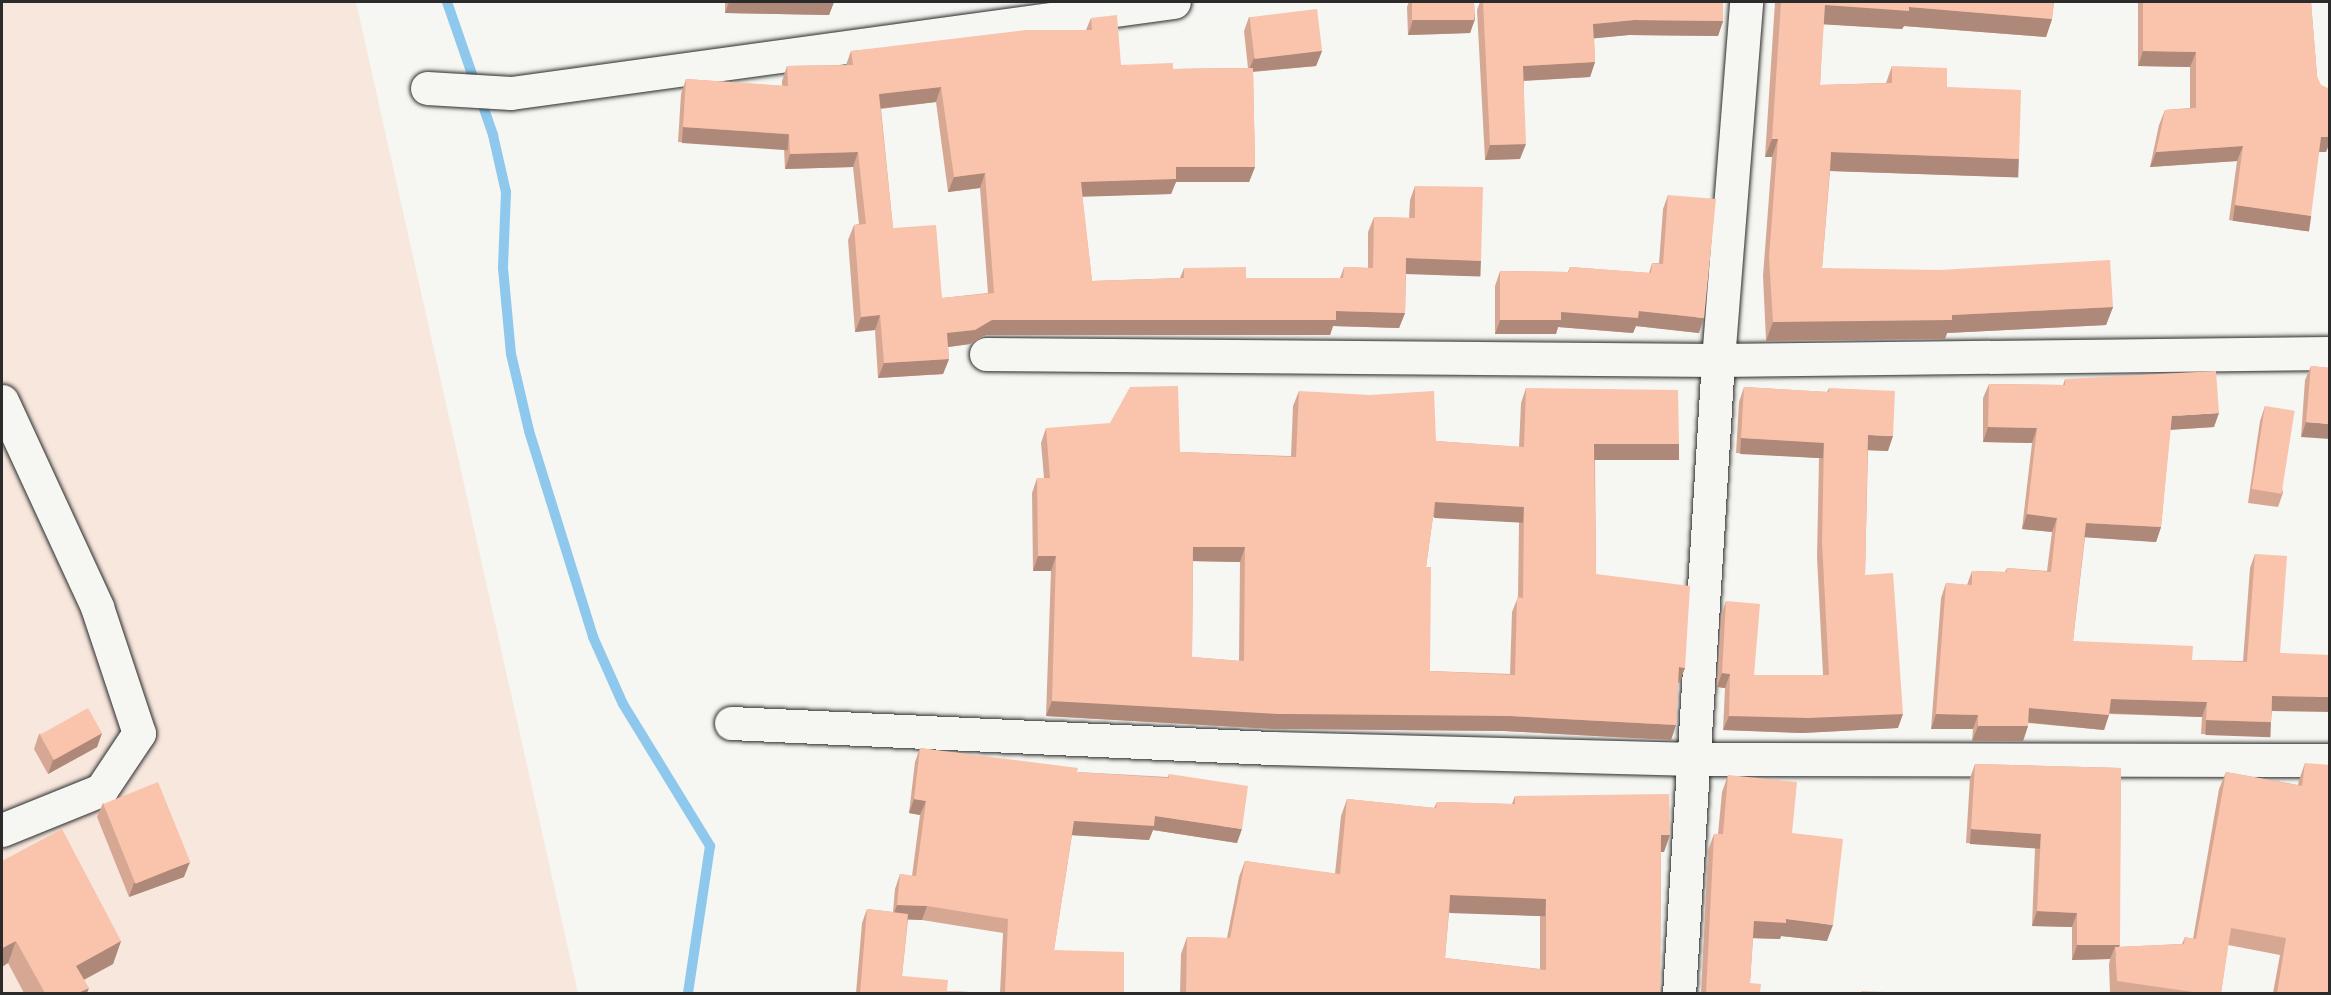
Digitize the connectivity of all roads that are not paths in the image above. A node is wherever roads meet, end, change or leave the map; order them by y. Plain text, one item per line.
1 (1174, 2) edge
2 (1746, 2) edge
3 (2322, 2) edge
4 (427, 88) dead end
5 (2330, 89) edge
6 (2330, 353) edge
7 (986, 354) dead end
8 (1718, 360) junction
9 (2, 401) edge
10 (731, 723) dead end
11 (1695, 759) junction
12 (2330, 760) edge
13 (2, 830) edge
14 (1679, 993) edge

1 - 4 street
2 - 8 street
3 - 5 street
6 - 8 street
7 - 8 street
8 - 11 street
9 - 13 street
10 - 11 street
11 - 12 street
11 - 14 street

